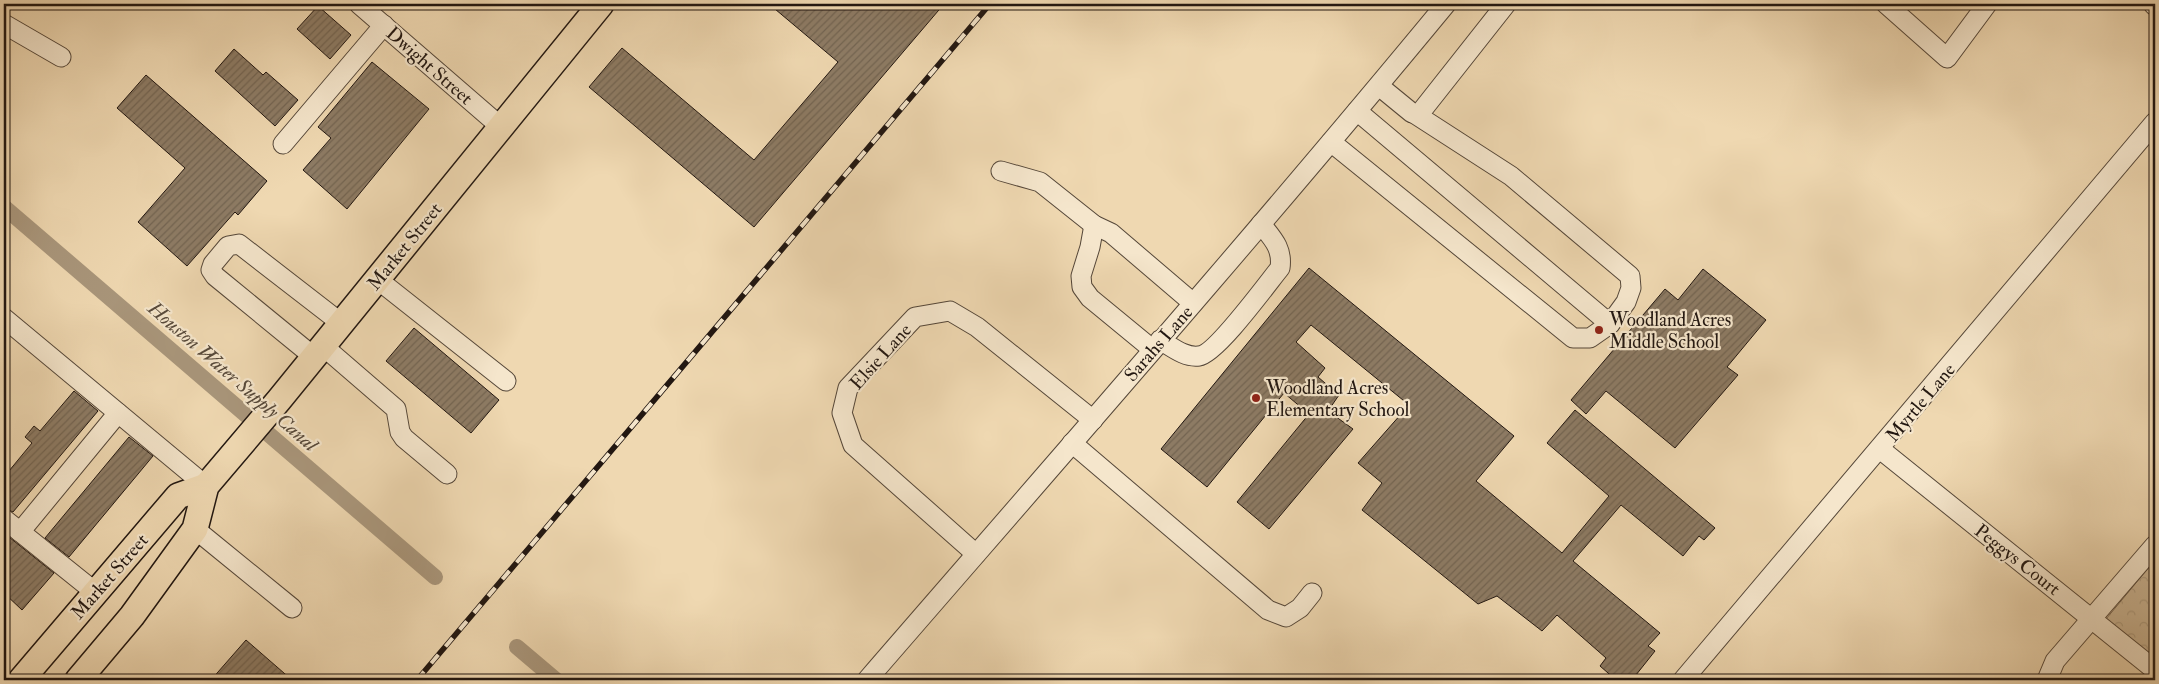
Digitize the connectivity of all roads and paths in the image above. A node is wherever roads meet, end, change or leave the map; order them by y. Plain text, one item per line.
1 (359, 4) edge
2 (600, 4) edge
3 (1446, 4) edge
4 (1506, 4) edge
5 (1886, 4) edge
6 (1987, 4) edge
7 (4, 24) edge
8 (384, 25) junction
9 (61, 57) dead end
10 (1379, 86) junction
11 (1357, 112) junction
12 (1415, 114) junction
13 (2155, 122) edge
14 (501, 127) junction
15 (1331, 142) junction
16 (283, 144) dead end
17 (1000, 171) dead end
18 (1261, 224) junction
19 (1094, 225) junction
20 (377, 279) junction
21 (1193, 304) junction
22 (4, 318) edge
23 (341, 323) junction
24 (1610, 324) junction
25 (1156, 345) junction
26 (318, 351) junction
27 (506, 381) dead end
28 (118, 413) junction
29 (1093, 420) junction
30 (1072, 444) junction
31 (1880, 449) junction
32 (447, 474) dead end
33 (206, 486) junction
34 (4, 519) edge
35 (195, 529) junction
36 (20, 532) junction
37 (2155, 545) edge
38 (976, 554) junction
39 (95, 592) junction
40 (1312, 593) dead end
41 (292, 608) dead end
42 (2092, 618) junction
43 (2155, 670) edge
44 (21, 680) edge
45 (78, 680) edge
46 (867, 680) edge
47 (1683, 680) edge
48 (2047, 680) edge

1 - 8 street, Dwight Street
2 - 14 main road, Market Street
3 - 10 street, Sarahs Lane
4 - 12 street
5 - 6 street
7 - 9 street
8 - 14 street, Dwight Street
8 - 16 street
10 - 11 street, Sarahs Lane
10 - 12 street
11 - 15 street, Sarahs Lane
11 - 24 street
12 - 24 street
13 - 31 street, Myrtle Lane
14 - 20 main road, Market Street
15 - 18 street, Sarahs Lane
15 - 24 street
17 - 19 street
18 - 21 street, Sarahs Lane
18 - 25 street
19 - 21 street
19 - 25 street
20 - 23 main road, Market Street
20 - 27 street
21 - 25 street, Sarahs Lane
22 - 28 street
23 - 26 main road, Market Street
23 - 26 street
25 - 29 street, Sarahs Lane
26 - 32 street
26 - 33 main road, Market Street
28 - 33 street
28 - 36 street
29 - 30 street, Sarahs Lane
29 - 38 street, Elsie Lane
30 - 38 street, Sarahs Lane
30 - 40 street
31 - 42 street, Peggys Court
31 - 47 street, Myrtle Lane
33 - 35 main road, Market Street
33 - 39 main road, Market Street
34 - 36 street
35 - 41 street
35 - 45 main road, Market Street
36 - 39 street
37 - 42 street
38 - 46 street, Sarahs Lane
39 - 44 main road, Market Street
42 - 43 street, Peggys Court
42 - 48 street

